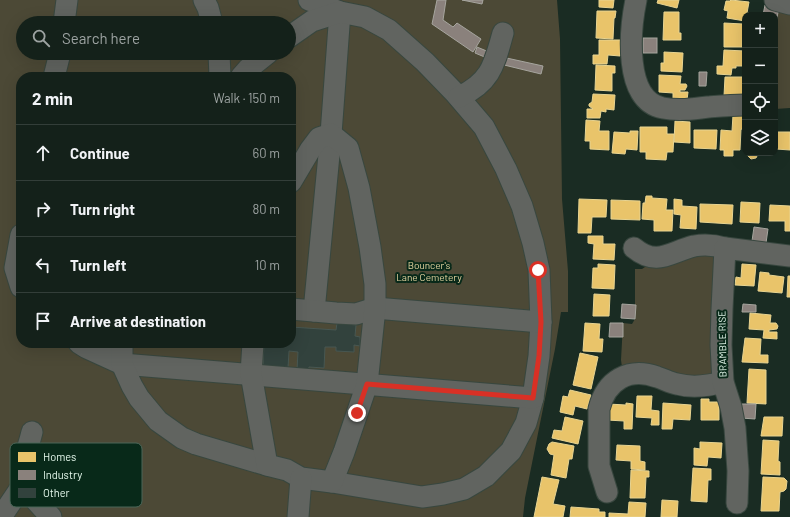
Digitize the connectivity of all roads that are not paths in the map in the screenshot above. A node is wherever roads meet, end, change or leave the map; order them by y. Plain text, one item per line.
1 (67, 0) edge
2 (204, 0) edge
3 (309, 0) edge
4 (636, 0) edge
5 (775, 0) edge
6 (790, 4) edge
7 (340, 12) junction
8 (65, 16) edge
9 (210, 16) edge
10 (296, 32) edge
11 (503, 33) dead end
12 (58, 60) edge
13 (219, 60) edge
14 (259, 60) edge
15 (55, 72) edge
16 (220, 72) edge
17 (245, 72) edge
18 (459, 97) junction
19 (742, 105) edge
20 (331, 134) junction
21 (296, 174) edge
22 (634, 248) dead end
23 (725, 248) junction
24 (790, 256) edge
25 (376, 308) junction
26 (296, 309) edge
27 (314, 311) junction
28 (541, 322) junction
29 (87, 348) edge
30 (122, 348) edge
31 (253, 348) edge
32 (122, 364) junction
33 (251, 374) junction
34 (723, 382) junction
35 (367, 384) junction
36 (533, 398) junction
37 (32, 432) dead end
38 (29, 443) edge
39 (267, 465) junction
40 (301, 478) junction
41 (332, 482) junction
42 (606, 492) dead end
43 (737, 503) dead end
44 (10, 504) edge
45 (43, 507) edge
46 (1, 517) edge
47 (51, 517) edge
48 (298, 517) edge

1 - 8 street
2 - 9 street
3 - 7 street
4 - 19 street
5 - 6 street
7 - 10 street
7 - 18 street
7 - 20 street
11 - 18 street
12 - 15 street
13 - 16 street
14 - 17 street
18 - 28 street
20 - 21 street
20 - 25 street
20 - 27 street
22 - 23 street
23 - 24 street
23 - 34 street, BRAMBLE RISE
25 - 27 street
25 - 28 street
25 - 35 street
26 - 27 street
28 - 36 street
29 - 32 street
30 - 32 street
31 - 33 street
32 - 33 street
32 - 39 street
33 - 35 street
33 - 39 street
34 - 42 street
34 - 43 street, BRAMBLE RISE
35 - 36 street
35 - 41 street
36 - 41 street
37 - 38 street
39 - 40 street
40 - 41 street
40 - 48 street
44 - 46 street
45 - 47 street

